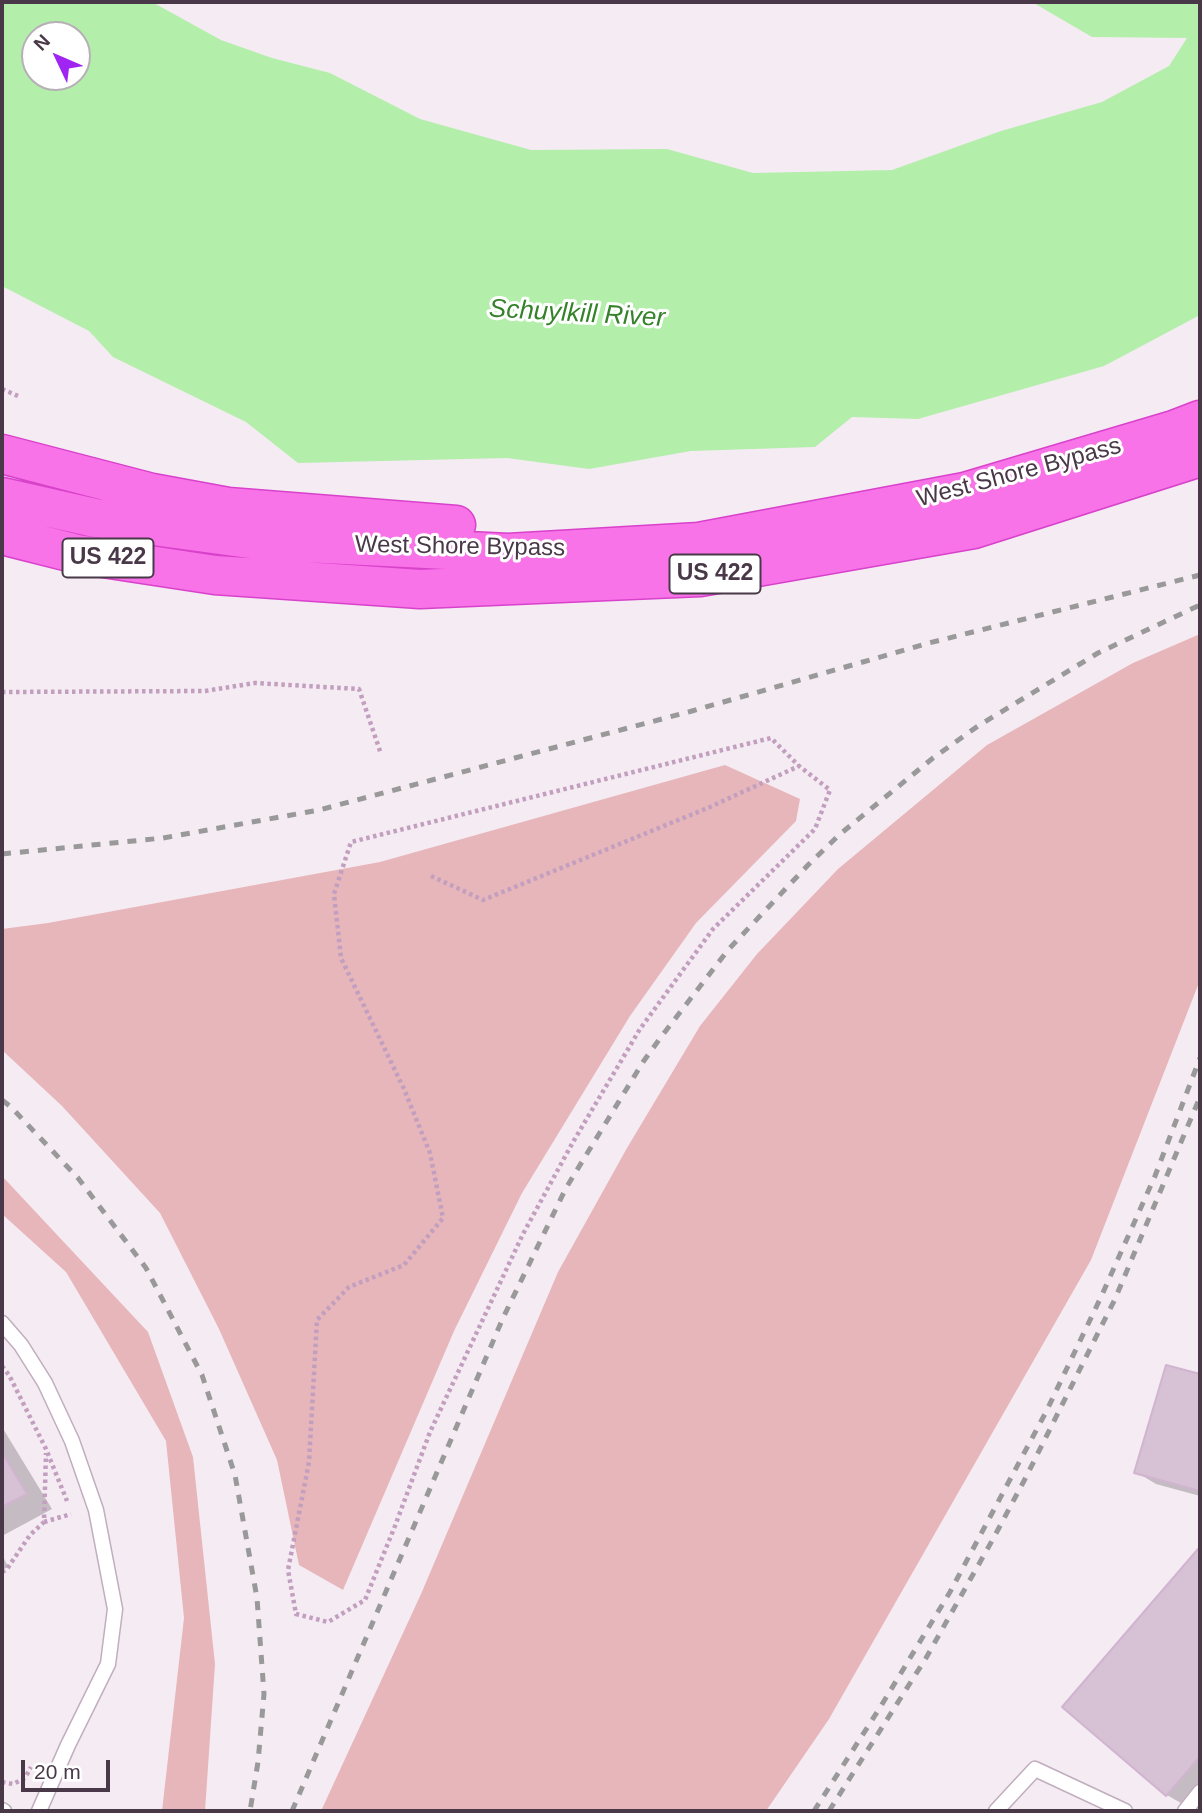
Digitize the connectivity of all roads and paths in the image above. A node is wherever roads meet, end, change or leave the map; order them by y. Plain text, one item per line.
1 (2, 389) edge
2 (18, 396) dead end
3 (1200, 420) edge
4 (2, 454) edge
5 (1200, 457) edge
6 (2, 497) edge
7 (2, 535) edge
8 (699, 542) junction
9 (2, 561) edge
10 (215, 575) junction
11 (2, 692) edge
12 (381, 754) dead end
13 (799, 766) junction
14 (431, 876) dead end
15 (2, 1323) edge
16 (2, 1366) edge
17 (46, 1449) junction
18 (44, 1522) junction
19 (2, 1572) edge
20 (37, 1756) dead end
21 (2, 1782) edge
22 (1200, 1792) edge
23 (38, 1811) edge
24 (996, 1811) edge
25 (1125, 1811) edge
26 (1185, 1811) edge

1 - 2 path
3 - 8 highway, West Shore Bypass / US 422
4 - 8 highway
5 - 10 highway, West Shore Bypass / US 422
6 - 8 highway, West Shore Bypass / US 422
7 - 10 highway, West Shore Bypass / US 422
9 - 10 highway
11 - 12 path
13 - 13 path
13 - 14 path
15 - 23 lane
16 - 17 path
17 - 18 path
17 - 18 path
18 - 19 path
20 - 21 path
22 - 26 lane
24 - 25 lane

